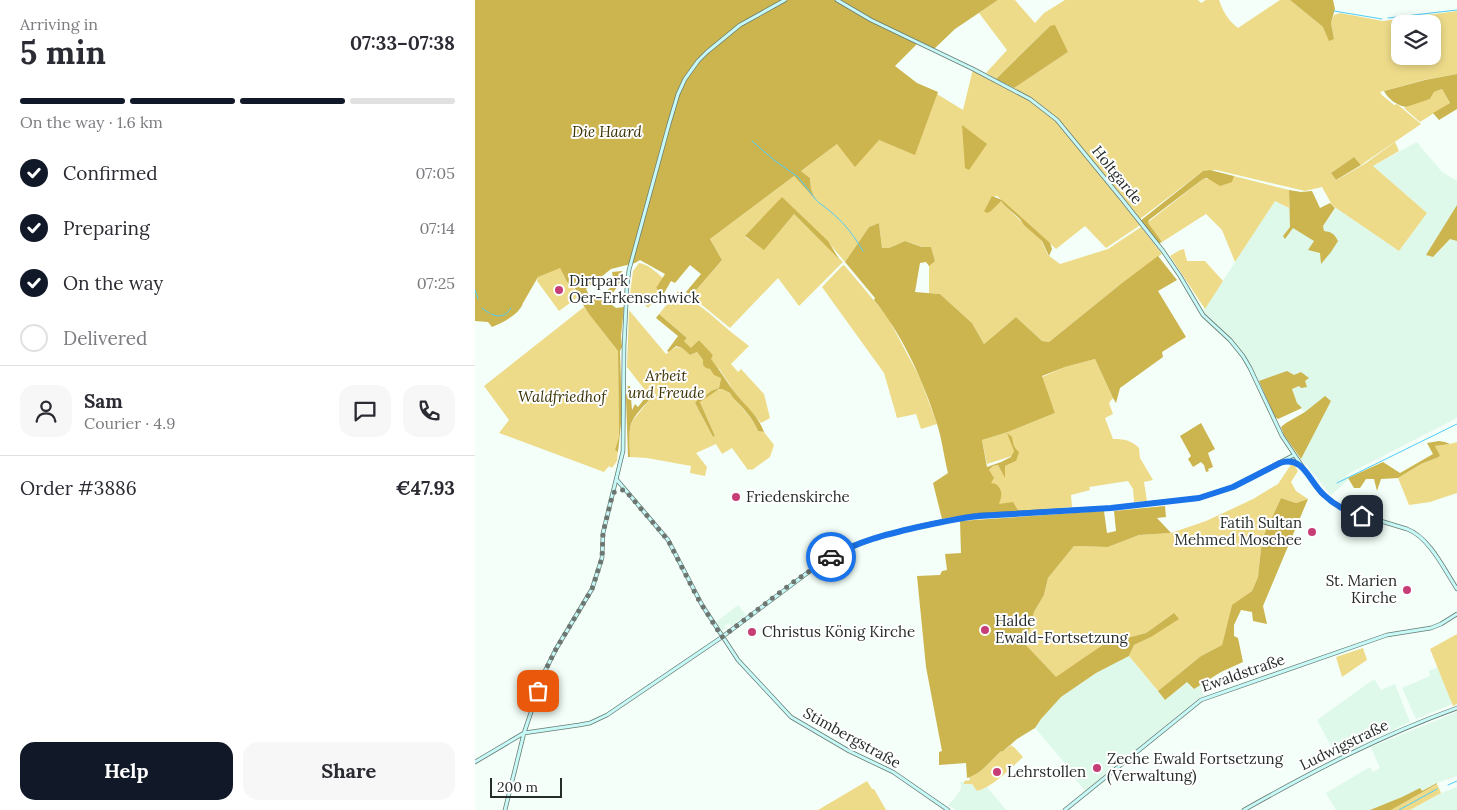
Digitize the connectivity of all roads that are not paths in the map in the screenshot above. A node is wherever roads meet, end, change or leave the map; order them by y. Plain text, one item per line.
1 (785, 0) edge
2 (837, 0) edge
3 (1295, 456) junction
4 (1287, 461) junction
5 (1280, 463) junction
6 (1304, 469) junction
7 (617, 480) junction
8 (625, 490) junction
9 (613, 493) junction
10 (1457, 589) edge
11 (1457, 614) edge
12 (722, 637) junction
13 (1457, 708) edge
14 (527, 724) junction
15 (534, 731) junction
16 (524, 733) junction
17 (513, 738) junction
18 (521, 745) junction
19 (475, 762) edge
20 (505, 810) edge
21 (948, 810) edge
22 (1065, 810) edge
23 (1243, 810) edge

1 - 7 street
2 - 3 street, Holtgarde
3 - 4 street
3 - 5 street
3 - 6 street, Holtgarde
4 - 5 street
4 - 6 street
5 - 12 street
6 - 10 street, Holtgarde
7 - 8 street, Stimbergstraße
7 - 9 street
8 - 9 street
8 - 12 street, Stimbergstraße
9 - 14 street
11 - 22 street, Ewaldstraße
12 - 15 street
12 - 21 street, Stimbergstraße
13 - 23 street, Ludwigstraße
14 - 15 street
14 - 16 street
15 - 16 street
16 - 17 street
16 - 18 street
17 - 18 street
17 - 19 street
18 - 20 street

